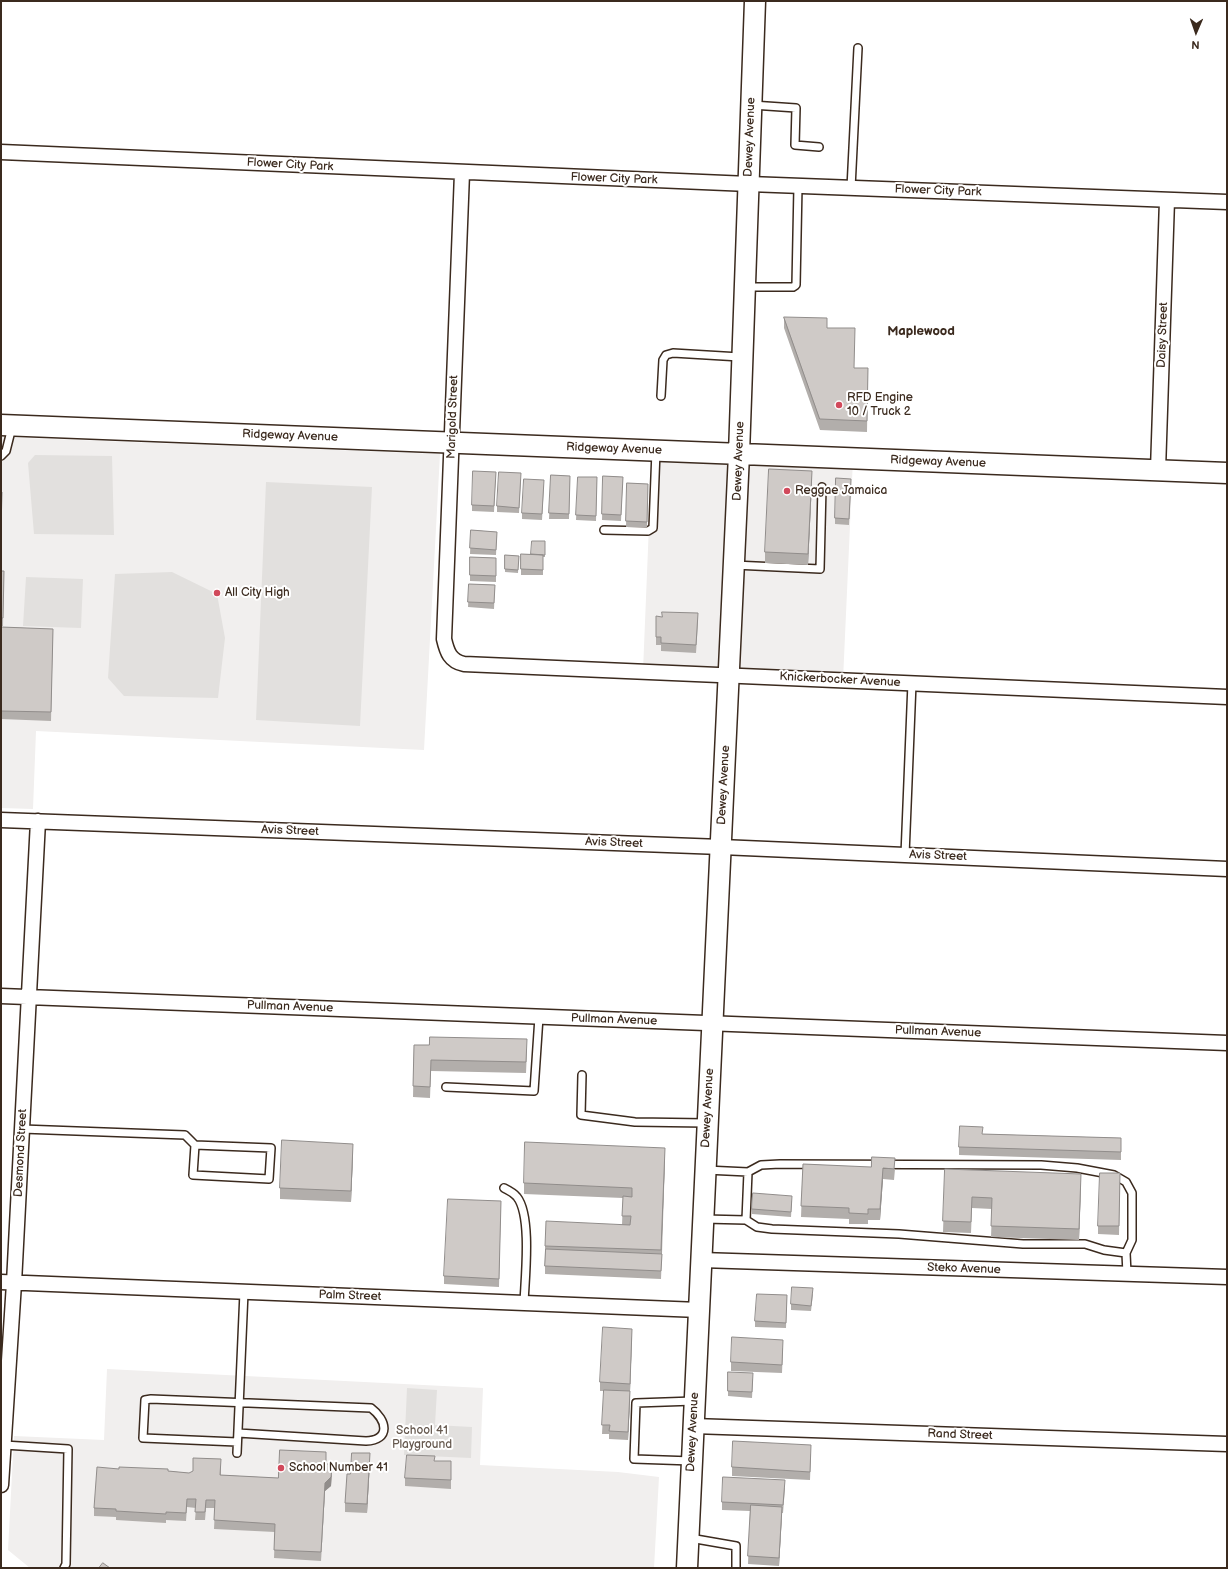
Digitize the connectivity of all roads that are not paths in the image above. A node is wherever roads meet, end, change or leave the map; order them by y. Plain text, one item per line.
1 (755, 1) edge
2 (858, 48) dead end
3 (751, 105) junction
4 (819, 147) dead end
5 (1, 152) edge
6 (462, 172) junction
7 (749, 184) junction
8 (798, 186) junction
9 (851, 188) junction
10 (1167, 200) junction
11 (1227, 202) edge
12 (745, 287) junction
13 (742, 357) junction
14 (661, 396) dead end
15 (7, 425) edge
16 (452, 443) junction
17 (656, 451) junction
18 (739, 454) junction
19 (1, 456) edge
20 (1158, 470) junction
21 (1227, 473) edge
22 (822, 487) dead end
23 (604, 530) dead end
24 (734, 565) junction
25 (453, 660) joint
26 (729, 675) junction
27 (912, 683) junction
28 (1227, 696) edge
29 (1, 820) edge
30 (38, 821) junction
31 (721, 847) junction
32 (904, 855) junction
33 (1227, 869) edge
34 (1, 996) edge
35 (29, 997) junction
36 (539, 1017) junction
37 (712, 1024) junction
38 (1227, 1043) edge
39 (582, 1075) dead end
40 (446, 1087) dead end
41 (708, 1123) junction
42 (22, 1129) junction
43 (195, 1145) junction
44 (706, 1170) junction
45 (748, 1172) junction
46 (504, 1188) dead end
47 (703, 1218) junction
48 (746, 1220) junction
49 (1126, 1253) junction
50 (701, 1260) junction
51 (1126, 1274) junction
52 (1227, 1277) edge
53 (8, 1282) edge
54 (244, 1292) junction
55 (524, 1303) junction
56 (699, 1310) junction
57 (695, 1401) junction
58 (238, 1403) junction
59 (693, 1426) junction
60 (238, 1433) junction
61 (237, 1442) junction
62 (1227, 1444) edge
63 (4, 1445) junction
64 (237, 1453) dead end
65 (692, 1461) junction
66 (1, 1485) edge
67 (688, 1538) junction
68 (64, 1568) edge
69 (687, 1568) edge
70 (736, 1568) edge

1 - 3 street, Dewey Avenue
2 - 9 lane
3 - 4 lane
3 - 7 street, Dewey Avenue
5 - 6 street, Flower City Park
6 - 7 street, Flower City Park
6 - 16 street, Marigold Street
7 - 8 street, Flower City Park
7 - 12 street, Dewey Avenue
8 - 9 street, Flower City Park
8 - 12 lane
9 - 10 street, Flower City Park
10 - 11 street, Flower City Park
10 - 20 street, Daisy Street
12 - 13 street, Dewey Avenue
13 - 14 lane
13 - 18 street, Dewey Avenue
15 - 16 street, Ridgeway Avenue
15 - 19 lane
16 - 17 street, Ridgeway Avenue
16 - 25 street, Marigold Street
17 - 18 street, Ridgeway Avenue
17 - 23 lane
18 - 20 street, Ridgeway Avenue
18 - 24 street, Dewey Avenue
20 - 21 street, Ridgeway Avenue
22 - 24 lane
24 - 26 street, Dewey Avenue
25 - 26 street, Knickerbocker Avenue
26 - 27 street, Knickerbocker Avenue
26 - 31 street, Dewey Avenue
27 - 28 street, Knickerbocker Avenue
27 - 32 lane
29 - 30 street, Avis Street
30 - 31 street, Avis Street
30 - 35 street, Desmond Street
31 - 32 street, Avis Street
31 - 37 street, Dewey Avenue
32 - 33 street, Avis Street
34 - 35 street, Pullman Avenue
35 - 36 street, Pullman Avenue
35 - 42 street, Desmond Street
36 - 37 street, Pullman Avenue
36 - 40 lane
37 - 38 street, Pullman Avenue
37 - 41 street, Dewey Avenue
39 - 41 lane
41 - 44 street, Dewey Avenue
42 - 43 lane
42 - 53 street, Desmond Street
43 - 43 lane
44 - 45 lane
44 - 47 street, Dewey Avenue
45 - 48 lane
45 - 49 lane
46 - 55 lane
47 - 48 lane
47 - 50 street, Dewey Avenue
48 - 49 lane
49 - 51 lane
50 - 51 street, Steko Avenue
50 - 56 street, Dewey Avenue
51 - 52 street, Steko Avenue
53 - 54 street, Palm Street
53 - 63 street, Desmond Street
54 - 55 street, Palm Street
54 - 58 lane
55 - 56 street, Palm Street
56 - 57 street, Dewey Avenue
57 - 59 street, Dewey Avenue
57 - 65 lane
58 - 60 lane
58 - 60 lane
58 - 61 lane
59 - 62 street, Rand Street
59 - 65 street, Dewey Avenue
60 - 61 lane
61 - 64 lane
63 - 66 street, Desmond Street
63 - 68 lane
65 - 67 street, Dewey Avenue
67 - 69 street, Dewey Avenue
67 - 70 lane

